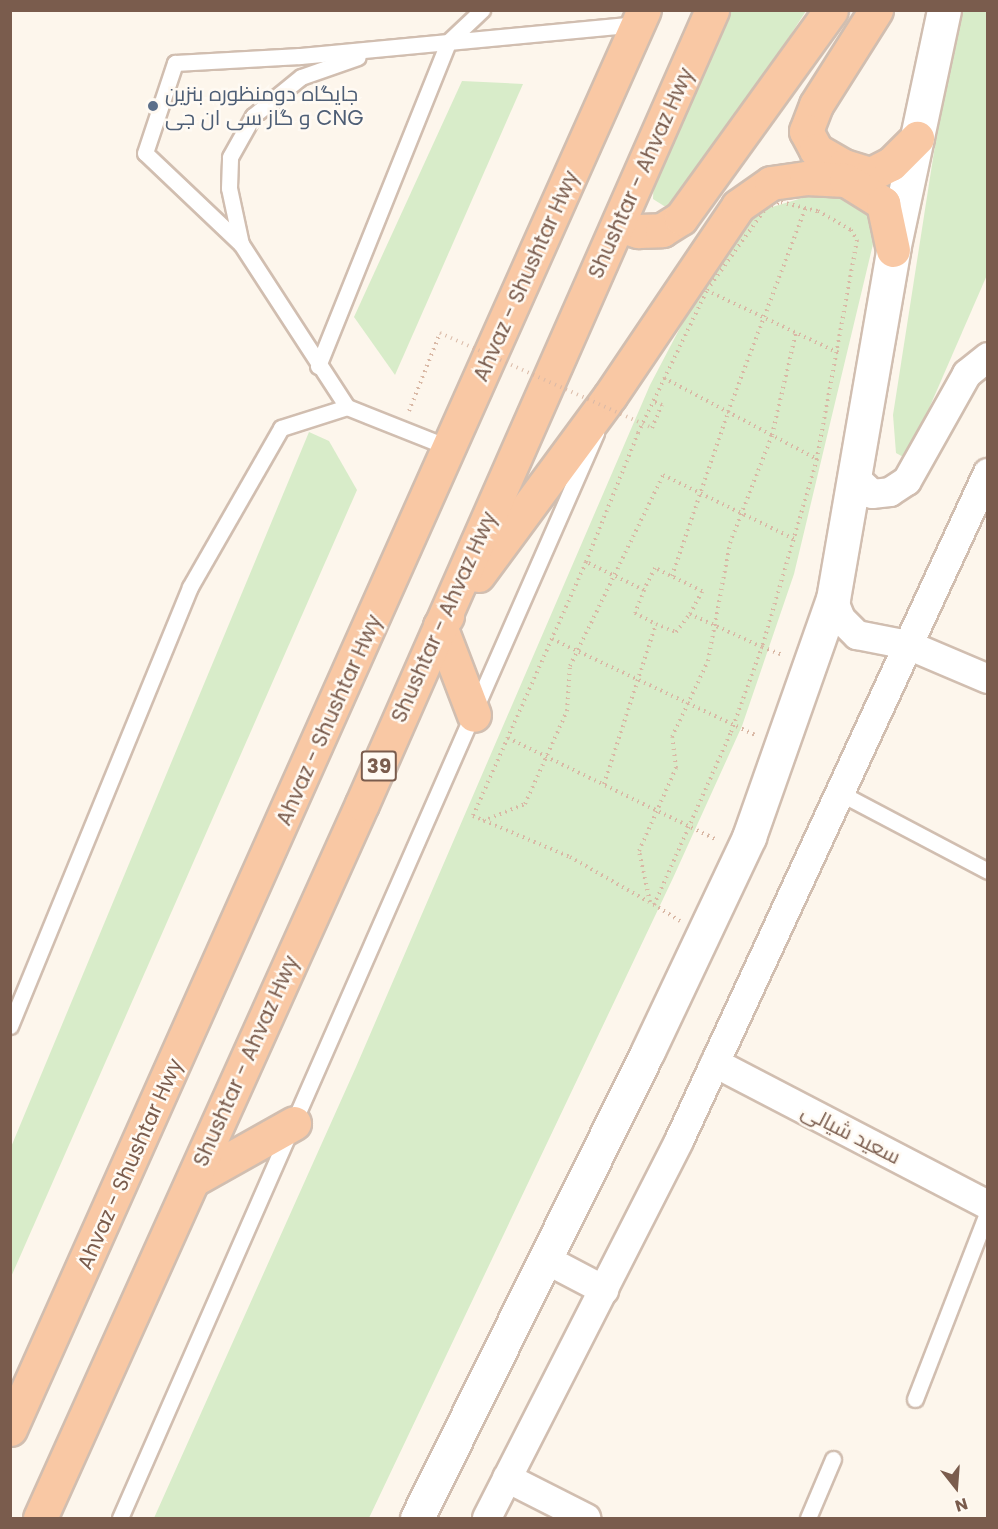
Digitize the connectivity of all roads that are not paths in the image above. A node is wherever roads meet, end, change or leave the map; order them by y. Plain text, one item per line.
1 (482, 10) edge
2 (712, 10) edge
3 (831, 10) edge
4 (876, 10) edge
5 (944, 10) edge
6 (637, 14) edge
7 (448, 42) junction
8 (380, 49) junction
9 (917, 138) junction
10 (619, 225) junction
11 (241, 244) junction
12 (893, 250) junction
13 (987, 357) edge
14 (318, 366) junction
15 (610, 396) junction
16 (347, 407) junction
17 (450, 448) junction
18 (987, 473) edge
19 (854, 477) junction
20 (832, 599) junction
21 (440, 626) junction
22 (908, 645) junction
23 (987, 679) edge
24 (474, 715) junction
25 (840, 793) junction
26 (987, 871) edge
27 (10, 1026) edge
28 (715, 1063) junction
29 (294, 1123) junction
30 (193, 1180) junction
31 (987, 1205) edge
32 (987, 1211) edge
33 (545, 1259) junction
34 (603, 1290) junction
35 (915, 1399) dead end
36 (10, 1429) edge
37 (833, 1459) dead end
38 (507, 1478) junction
39 (40, 1518) edge
40 (120, 1518) edge
41 (417, 1518) edge
42 (488, 1518) edge
43 (586, 1518) edge
44 (808, 1518) edge

1 - 7 lane
2 - 10 highway, Shushtar - Ahvaz Hwy / 39
3 - 10 highway
4 - 9 highway
5 - 9 street
6 - 7 lane
6 - 17 highway, Ahvaz - Shushtar Hwy
7 - 8 lane
7 - 14 lane
8 - 11 lane
8 - 11 lane
9 - 12 street
10 - 21 highway, Shushtar - Ahvaz Hwy / 39
11 - 14 lane
12 - 15 highway
12 - 19 street
13 - 19 street
14 - 16 lane
15 - 21 highway
15 - 24 lane
16 - 17 lane
16 - 27 lane
17 - 36 highway, Ahvaz - Shushtar Hwy
18 - 22 street
19 - 20 street
20 - 22 street
20 - 33 street
21 - 24 highway
21 - 30 highway, Shushtar - Ahvaz Hwy / 39
22 - 23 street
22 - 25 street
24 - 29 lane
25 - 26 lane
25 - 28 street
28 - 31 street, سعید شیالی
28 - 34 street
29 - 30 highway
29 - 40 lane
30 - 39 highway, Shushtar - Ahvaz Hwy / 39
32 - 35 lane
33 - 34 street
33 - 41 street
34 - 38 street
37 - 44 lane
38 - 42 street
38 - 43 street

